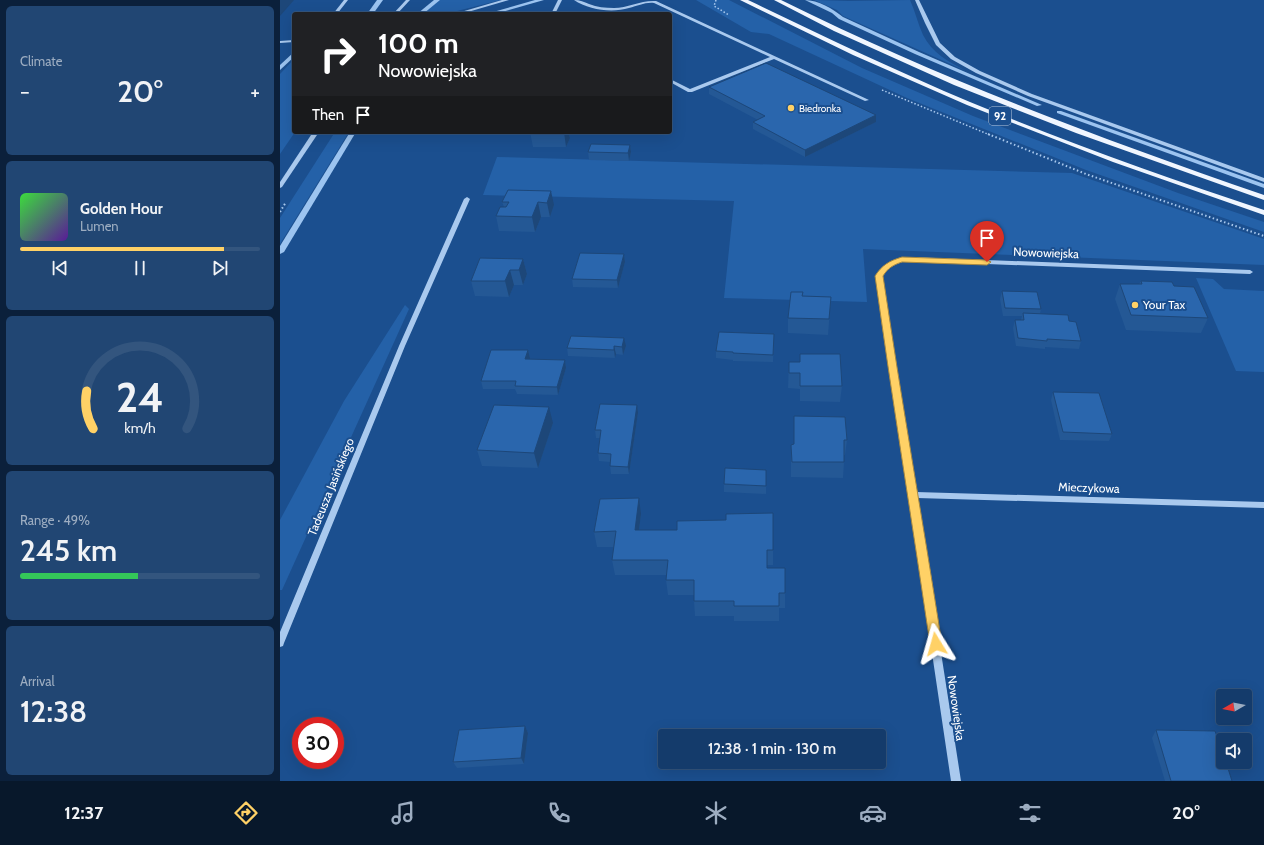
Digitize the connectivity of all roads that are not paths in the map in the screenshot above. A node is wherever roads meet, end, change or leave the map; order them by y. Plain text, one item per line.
1 (346, 0) edge
2 (408, 0) edge
3 (507, 0) edge
4 (560, 0) edge
5 (576, 0) edge
6 (743, 0) edge
7 (777, 0) edge
8 (917, 0) edge
9 (337, 12) edge
10 (397, 12) edge
11 (463, 12) edge
12 (554, 12) edge
13 (610, 12) edge
14 (292, 41) edge
15 (280, 42) edge
16 (774, 57) junction
17 (672, 81) edge
18 (867, 100) dead end
19 (315, 134) edge
20 (1264, 180) edge
21 (280, 186) edge
22 (1264, 198) edge
23 (467, 199) dead end
24 (1264, 213) edge
25 (1250, 272) dead end
26 (914, 495) junction
27 (1264, 505) edge
28 (280, 643) edge
29 (956, 781) edge

1 - 9 street
2 - 10 street
3 - 11 street
4 - 12 street
5 - 13 street
6 - 24 main road, 92
7 - 22 main road, 92
8 - 20 street
13 - 16 street
14 - 15 street
16 - 17 street
16 - 18 street
19 - 21 street
23 - 28 street, Tadeusza Jasińskiego
25 - 26 street, Nowowiejska
26 - 27 street, Mieczykowa
26 - 29 street, Nowowiejska

